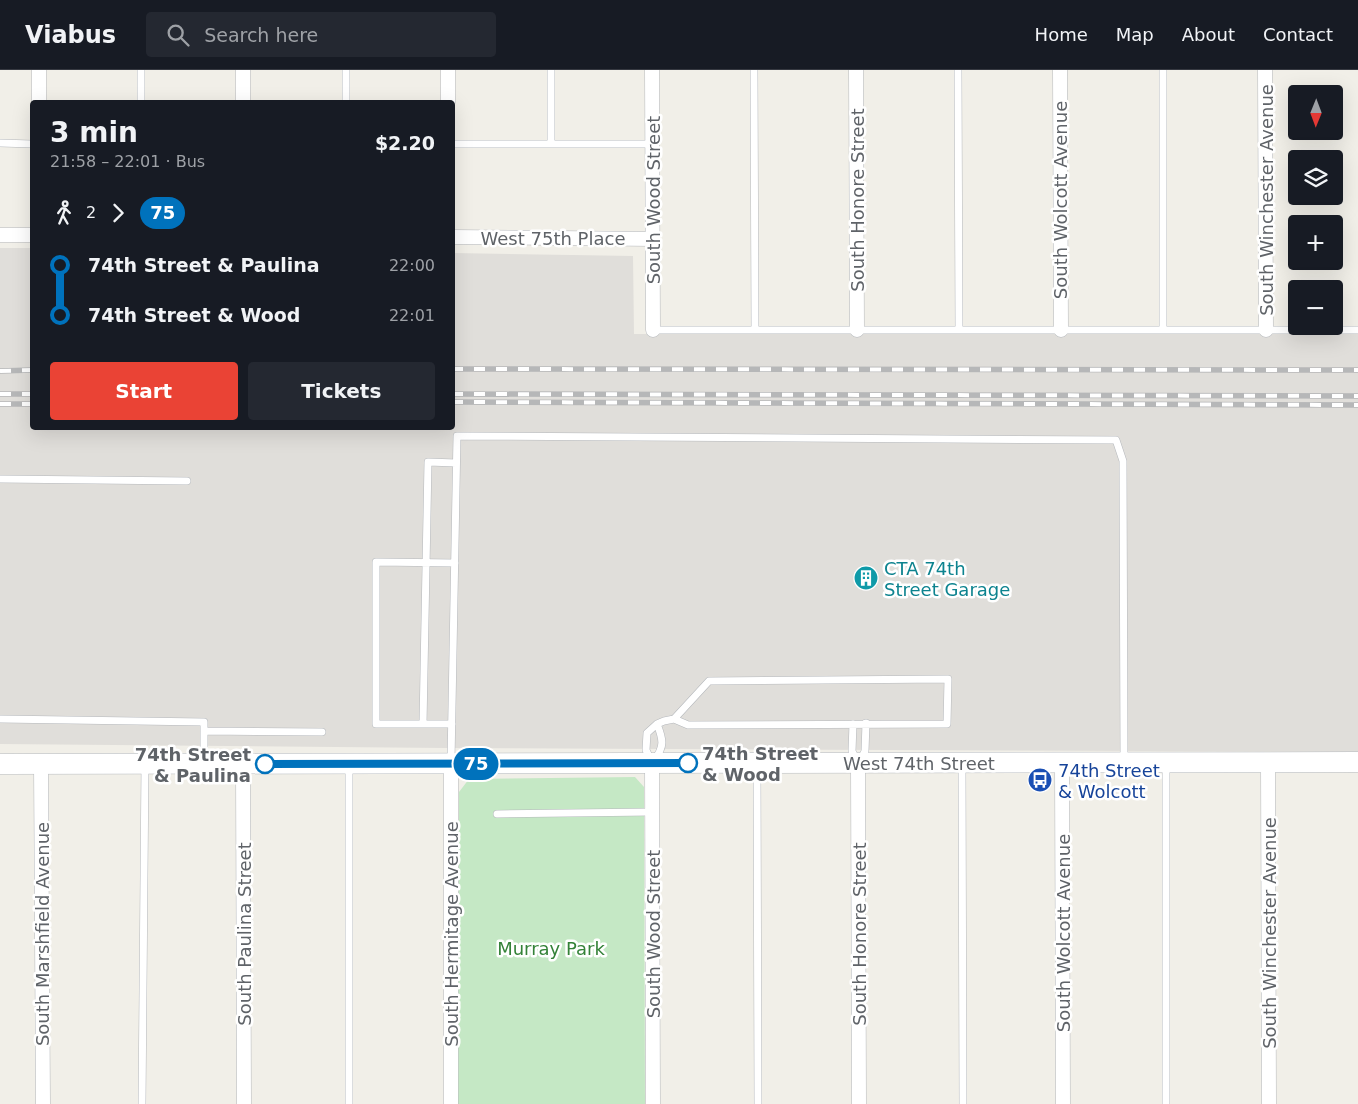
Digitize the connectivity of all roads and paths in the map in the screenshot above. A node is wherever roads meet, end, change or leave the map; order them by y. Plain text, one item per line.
1 (39, 70) edge
2 (141, 70) edge
3 (242, 70) edge
4 (346, 70) edge
5 (448, 70) edge
6 (551, 70) edge
7 (652, 70) edge
8 (754, 70) edge
9 (856, 70) edge
10 (958, 70) edge
11 (1060, 70) edge
12 (1163, 70) edge
13 (1265, 70) edge
14 (39, 100) edge
15 (141, 100) edge
16 (242, 100) edge
17 (346, 100) edge
18 (448, 100) edge
19 (0, 143) edge
20 (30, 144) edge
21 (455, 144) edge
22 (551, 144) junction
23 (652, 144) junction
24 (0, 235) edge
25 (30, 235) edge
26 (455, 237) edge
27 (653, 239) junction
28 (653, 330) joint
29 (755, 330) junction
30 (858, 330) junction
31 (959, 330) junction
32 (1061, 330) junction
33 (1163, 330) junction
34 (1266, 330) junction
35 (1358, 330) edge
36 (456, 462) junction
37 (0, 480) edge
38 (187, 481) dead end
39 (426, 563) junction
40 (455, 563) junction
41 (0, 719) edge
42 (674, 719) junction
43 (866, 723) junction
44 (424, 724) junction
45 (452, 724) junction
46 (656, 724) junction
47 (853, 724) junction
48 (204, 731) junction
49 (322, 732) dead end
50 (1268, 762) junction
51 (1358, 762) edge
52 (652, 763) junction
53 (757, 763) junction
54 (858, 763) junction
55 (962, 763) junction
56 (1062, 763) junction
57 (1124, 763) junction
58 (1166, 763) junction
59 (0, 764) edge
60 (41, 764) junction
61 (145, 764) junction
62 (204, 764) junction
63 (243, 764) junction
64 (349, 764) junction
65 (451, 764) junction
66 (652, 812) junction
67 (497, 814) dead end
68 (43, 1104) edge
69 (142, 1104) edge
70 (244, 1104) edge
71 (349, 1104) edge
72 (451, 1104) edge
73 (653, 1104) edge
74 (758, 1104) edge
75 (860, 1104) edge
76 (963, 1104) edge
77 (1063, 1104) edge
78 (1166, 1104) edge
79 (1269, 1104) edge

1 - 14 street
2 - 15 lane
3 - 16 street
4 - 17 lane
5 - 18 street
6 - 22 lane
7 - 23 street, South Wood Street
8 - 29 lane
9 - 30 street, South Honore Street
10 - 31 lane
11 - 32 street, South Wolcott Avenue
12 - 33 lane
13 - 34 street, South Winchester Avenue
19 - 20 lane
21 - 22 lane
22 - 23 lane
23 - 27 street, South Wood Street
24 - 25 street
26 - 27 street, West 75th Place
27 - 28 street, South Wood Street
28 - 29 lane
29 - 30 lane
30 - 31 lane
31 - 32 lane
32 - 33 lane
33 - 34 lane
34 - 35 lane
36 - 39 lane
36 - 40 lane
36 - 57 lane
37 - 38 lane
39 - 40 lane
39 - 44 lane
39 - 44 lane
40 - 45 lane
41 - 48 lane
42 - 43 lane
42 - 46 lane
42 - 47 lane
43 - 47 lane
43 - 54 lane
44 - 45 lane
45 - 65 lane
46 - 52 lane
46 - 52 lane
47 - 54 lane
48 - 49 lane
48 - 62 lane
50 - 51 street, West 74th Street
50 - 58 street, West 74th Street
50 - 79 street, South Winchester Avenue
52 - 53 street, West 74th Street
52 - 65 street, West 74th Street
52 - 66 street, South Wood Street
53 - 54 street, West 74th Street
53 - 74 lane
54 - 55 street, West 74th Street
54 - 75 street, South Honore Street
55 - 56 street, West 74th Street
55 - 76 lane
56 - 57 street, West 74th Street
56 - 77 street, South Wolcott Avenue
57 - 58 street, West 74th Street
58 - 78 lane
59 - 60 street, West 74th Street
60 - 61 street, West 74th Street
60 - 68 street, South Marshfield Avenue
61 - 62 street, West 74th Street
61 - 69 lane
62 - 63 street, West 74th Street
63 - 64 street, West 74th Street
63 - 70 street, South Paulina Street
64 - 65 street, West 74th Street
64 - 71 lane
65 - 72 street, South Hermitage Avenue
66 - 67 lane
66 - 73 street, South Wood Street

